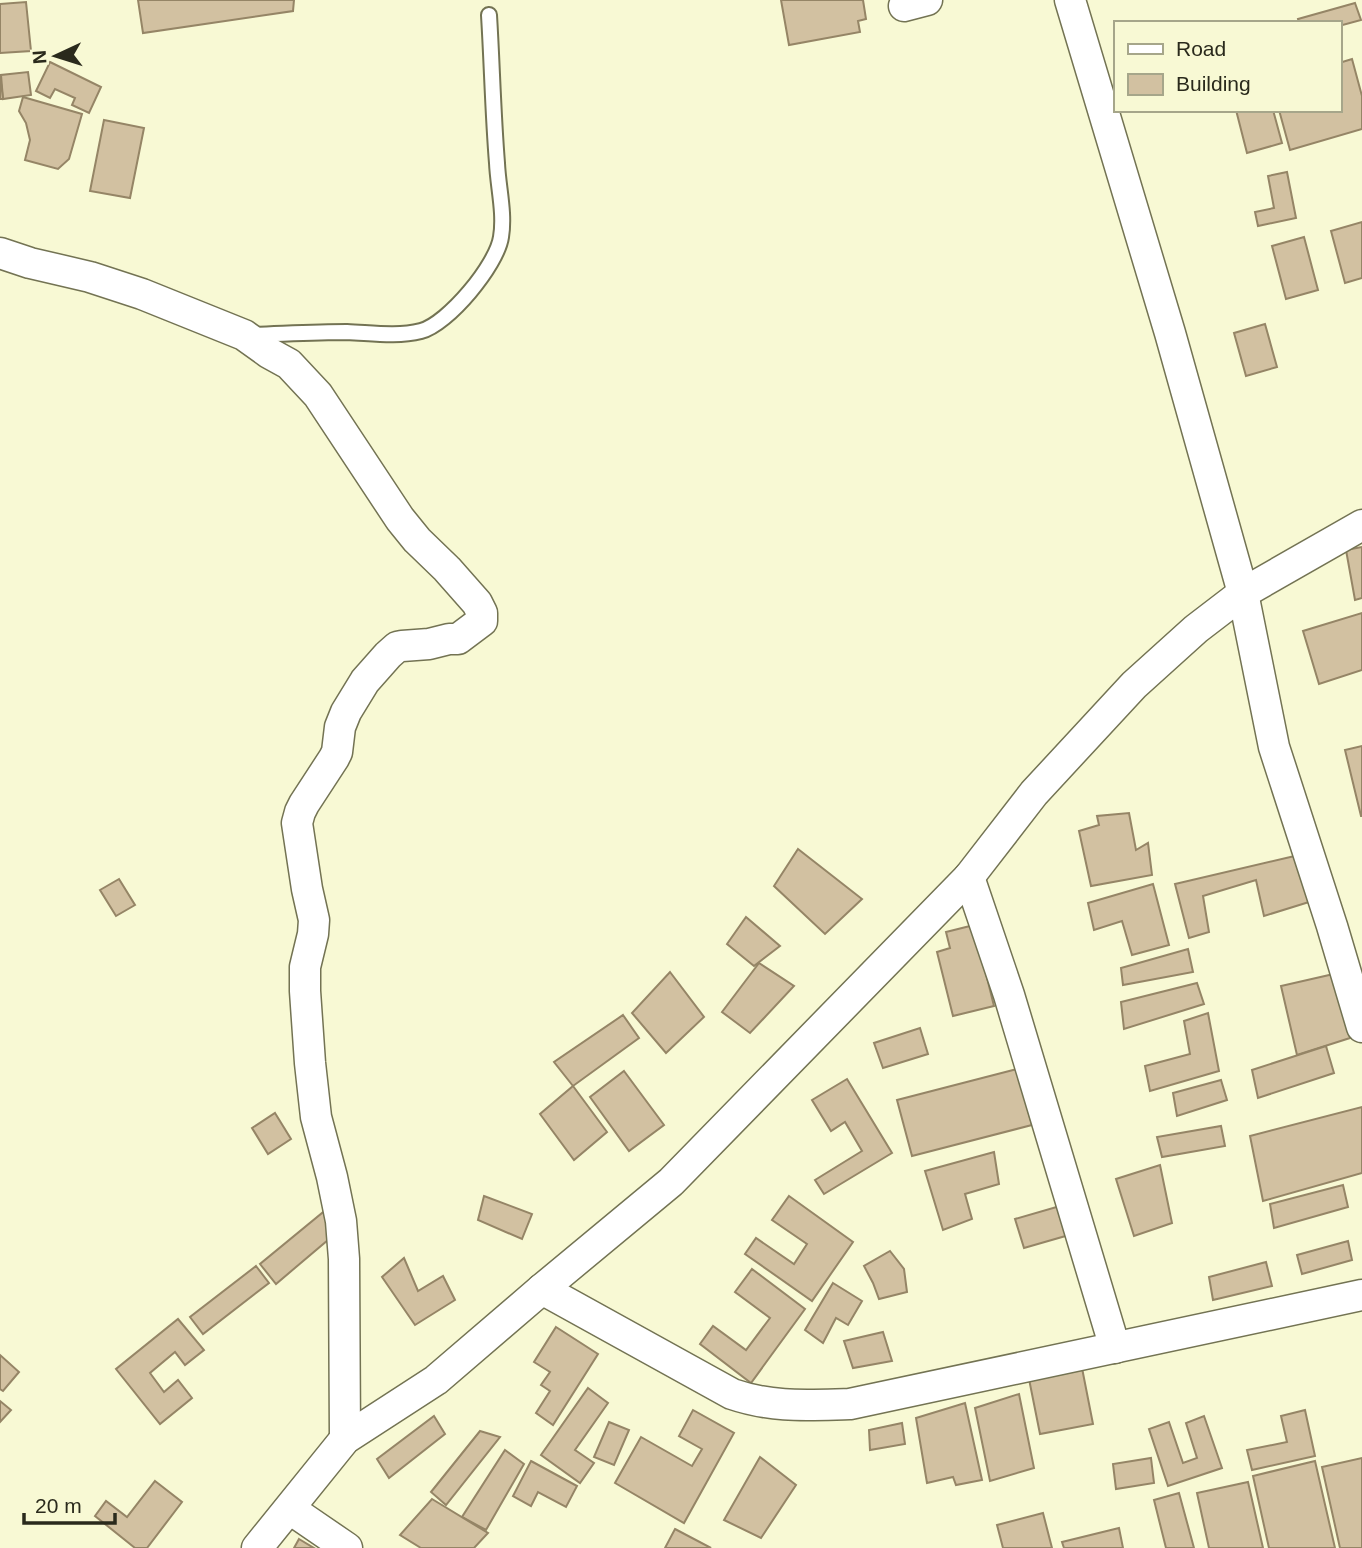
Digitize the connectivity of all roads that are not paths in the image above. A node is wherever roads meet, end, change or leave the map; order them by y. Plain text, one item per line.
1 (1070, 0) edge
2 (489, 15) dead end
3 (0, 253) edge
4 (244, 335) junction
5 (1362, 525) edge
6 (1243, 593) junction
7 (969, 877) junction
8 (1362, 1027) edge
9 (542, 1289) junction
10 (1362, 1295) edge
11 (1115, 1348) junction
12 (345, 1439) junction
13 (290, 1509) junction
14 (257, 1548) edge
15 (347, 1548) edge

1 - 6 street
2 - 4 lane
3 - 4 street
4 - 12 street
5 - 6 street
6 - 7 street
6 - 8 street
7 - 9 street
7 - 11 street
9 - 11 street
9 - 12 street
10 - 11 street
12 - 13 street
13 - 14 street
13 - 15 street

